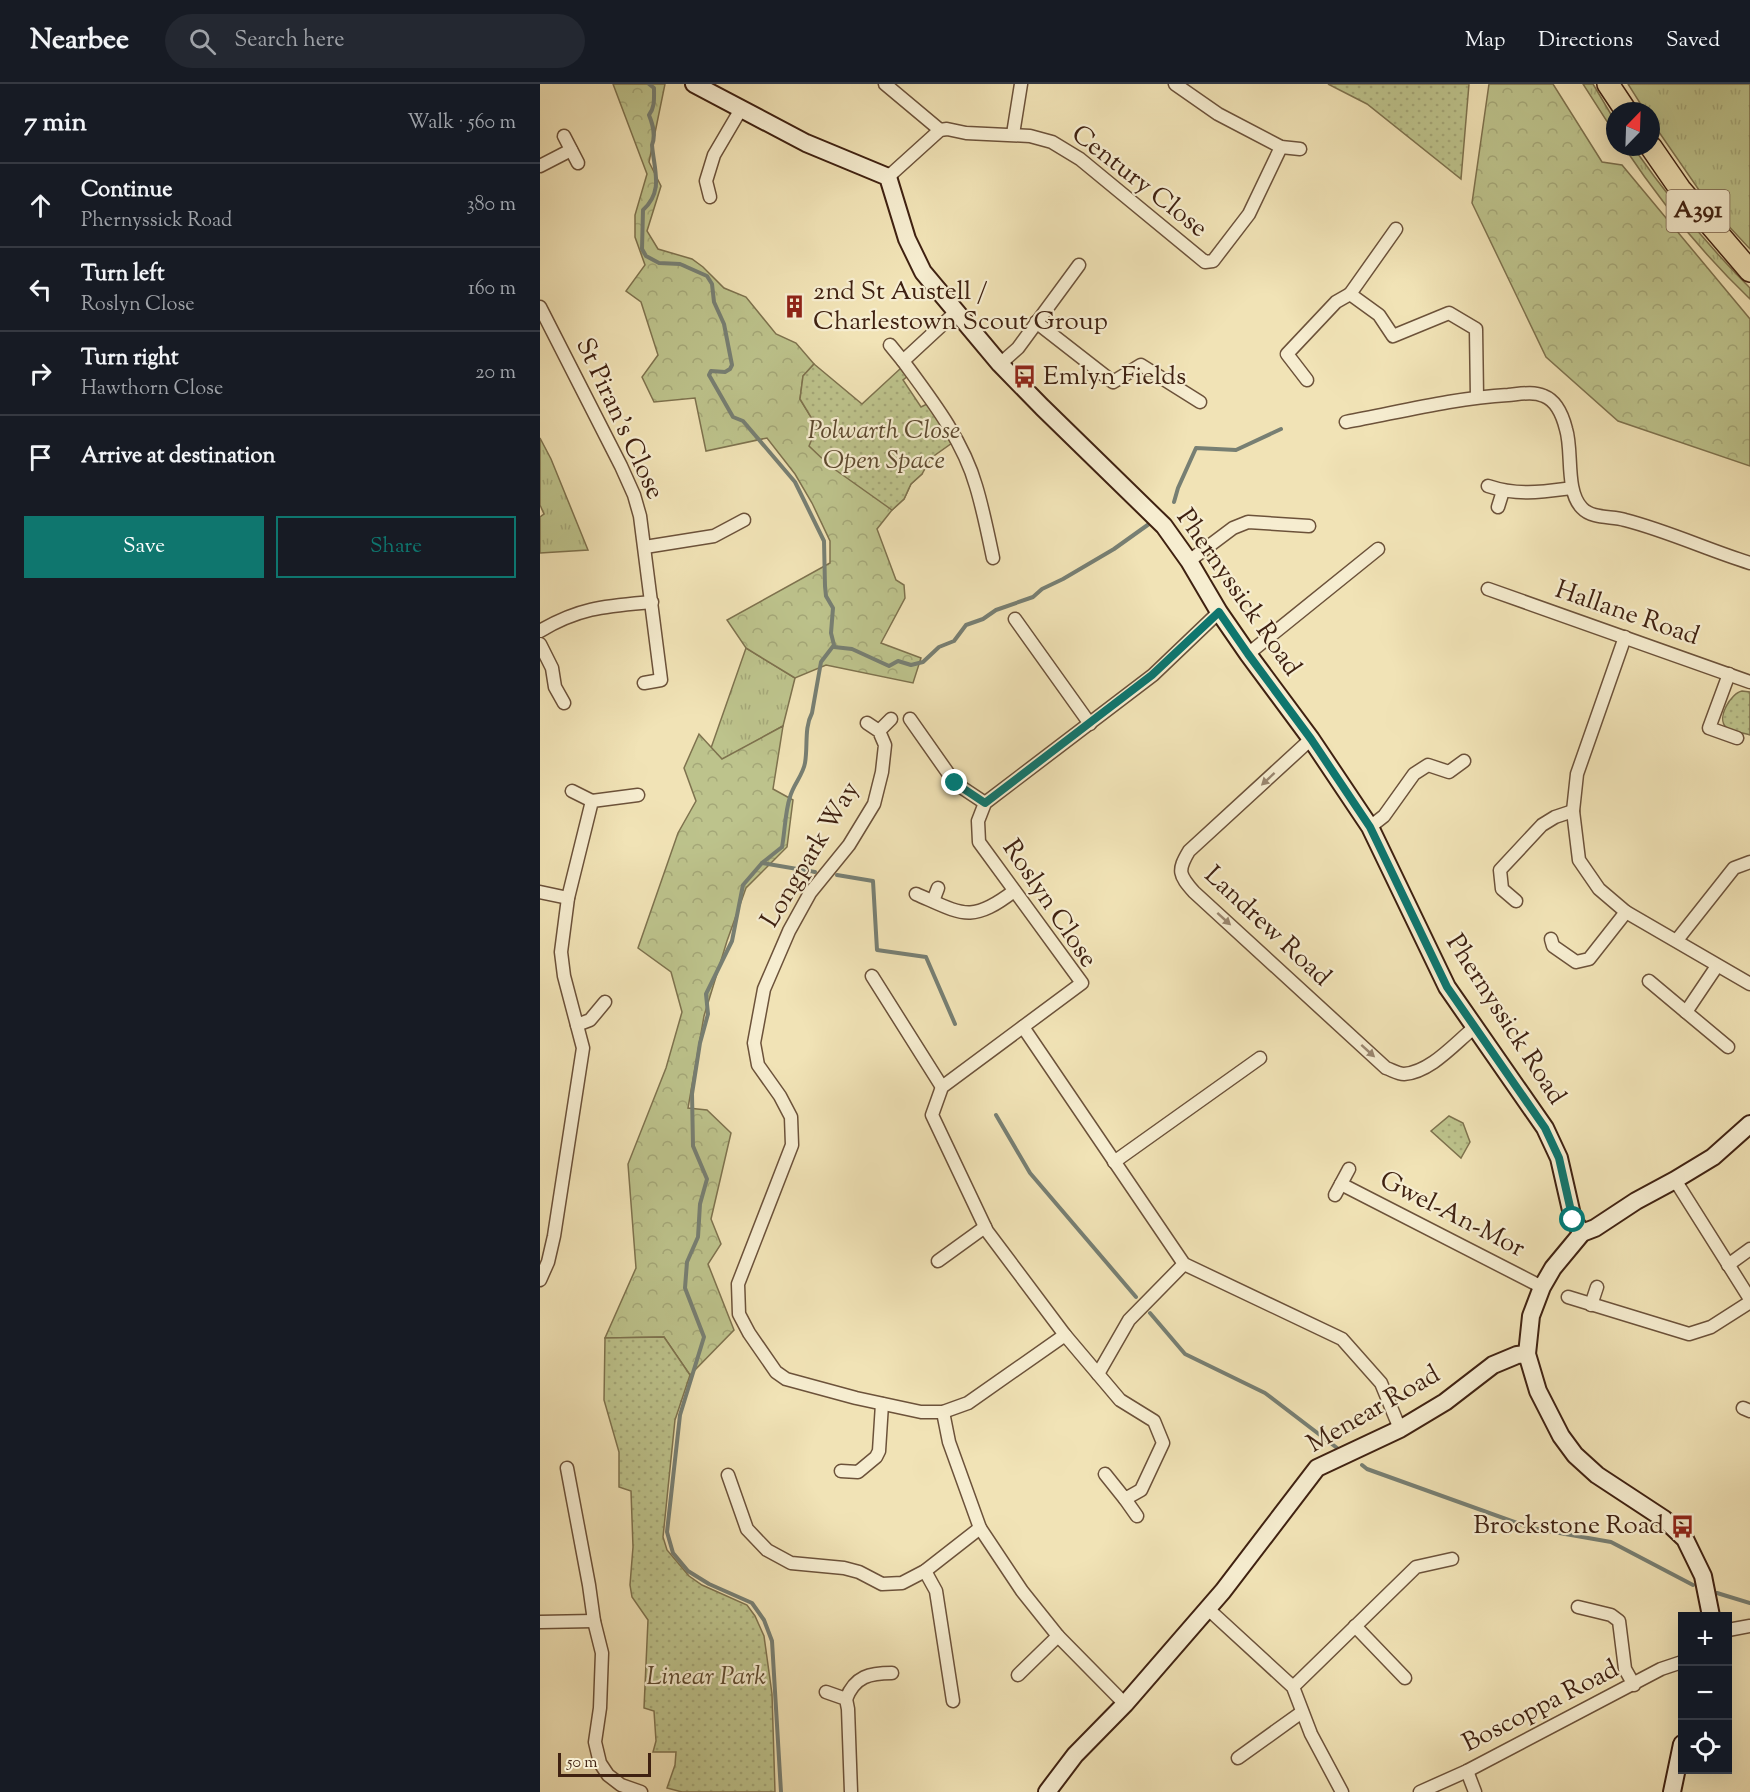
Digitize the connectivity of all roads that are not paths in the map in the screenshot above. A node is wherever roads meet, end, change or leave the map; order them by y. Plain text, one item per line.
1 (694, 84) edge
2 (885, 84) edge
3 (1021, 84) edge
4 (1175, 84) edge
5 (1608, 84) edge
6 (1620, 102) edge
7 (741, 109) junction
8 (940, 130) junction
9 (1013, 134) junction
10 (564, 136) dead end
11 (1281, 147) junction
12 (1300, 149) dead end
13 (571, 150) junction
14 (1657, 156) edge
15 (578, 163) dead end
16 (540, 166) edge
17 (888, 177) junction
18 (710, 197) dead end
19 (1396, 229) dead end
20 (1079, 265) dead end
21 (1750, 271) edge
22 (1350, 294) junction
23 (540, 307) edge
24 (956, 312) junction
25 (1036, 322) junction
26 (890, 345) dead end
27 (903, 361) junction
28 (1000, 364) junction
29 (1307, 380) dead end
30 (1477, 397) junction
31 (1200, 402) dead end
32 (1346, 422) dead end
33 (1488, 486) dead end
34 (1572, 488) junction
35 (1503, 491) junction
36 (1498, 507) dead end
37 (747, 517) dead end
38 (1309, 526) dead end
39 (645, 547) junction
40 (1378, 549) dead end
41 (993, 558) dead end
42 (1189, 561) junction
43 (1750, 563) edge
44 (1488, 589) dead end
45 (652, 602) junction
46 (1219, 612) junction
47 (1015, 619) dead end
48 (540, 631) edge
49 (1625, 637) junction
50 (540, 644) edge
51 (1248, 654) junction
52 (1729, 674) junction
53 (1750, 682) edge
54 (644, 683) dead end
55 (564, 704) dead end
56 (891, 719) dead end
57 (910, 719) dead end
58 (867, 723) dead end
59 (1090, 724) junction
60 (879, 731) junction
61 (1737, 738) dead end
62 (1311, 739) junction
63 (1464, 761) dead end
64 (572, 792) dead end
65 (638, 795) dead end
66 (592, 801) junction
67 (985, 803) junction
68 (1573, 812) junction
69 (1370, 827) junction
70 (1750, 861) edge
71 (938, 888) dead end
72 (1014, 891) junction
73 (540, 892) edge
74 (916, 894) dead end
75 (568, 898) junction
76 (933, 901) junction
77 (1516, 901) dead end
78 (1626, 912) junction
79 (1551, 939) dead end
80 (1677, 940) junction
81 (1717, 966) junction
82 (872, 976) dead end
83 (1649, 981) dead end
84 (1750, 984) edge
85 (605, 1002) dead end
86 (1686, 1012) junction
87 (577, 1025) junction
88 (1023, 1027) junction
89 (1475, 1027) junction
90 (1728, 1047) dead end
91 (1260, 1058) dead end
92 (942, 1087) junction
93 (1750, 1124) edge
94 (1114, 1162) junction
95 (1349, 1168) dead end
96 (1675, 1180) junction
97 (985, 1227) junction
98 (1582, 1233) junction
99 (1750, 1249) edge
100 (938, 1261) dead end
101 (1184, 1264) junction
102 (1728, 1264) junction
103 (540, 1280) edge
104 (1542, 1287) junction
105 (1597, 1287) dead end
106 (1568, 1297) dead end
107 (1750, 1301) edge
108 (1591, 1305) junction
109 (1065, 1335) junction
110 (1527, 1354) junction
111 (1098, 1374) junction
112 (882, 1404) junction
113 (943, 1412) junction
114 (1400, 1429) junction
115 (567, 1468) dead end
116 (842, 1472) dead end
117 (1105, 1474) dead end
118 (728, 1475) dead end
119 (1125, 1499) junction
120 (1137, 1516) dead end
121 (980, 1528) junction
122 (1452, 1559) dead end
123 (925, 1571) junction
124 (1578, 1607) dead end
125 (1208, 1608) junction
126 (1710, 1612) edge
127 (594, 1621) junction
128 (540, 1622) edge
129 (1355, 1626) junction
130 (1750, 1626) edge
131 (1732, 1629) edge
132 (1058, 1636) junction
133 (1678, 1664) edge
134 (892, 1673) dead end
135 (1018, 1675) dead end
136 (1405, 1678) dead end
137 (1634, 1685) junction
138 (1293, 1687) junction
139 (826, 1692) dead end
140 (846, 1699) junction
141 (953, 1701) dead end
142 (1125, 1704) junction
143 (1302, 1712) junction
144 (1238, 1758) dead end
145 (1678, 1766) edge
146 (1467, 1771) junction
147 (641, 1792) edge
148 (851, 1792) edge
149 (1047, 1792) edge
150 (1342, 1792) edge
151 (1420, 1792) edge
152 (1475, 1792) edge
153 (1672, 1792) edge

1 - 7 street
2 - 8 street
3 - 9 street
4 - 11 street
5 - 6 highway
7 - 17 street
7 - 18 street
8 - 9 street, Century Close
8 - 17 street
9 - 11 street, Century Close
10 - 13 street
11 - 12 street
13 - 15 street
13 - 16 street
14 - 21 highway, A391
17 - 24 street, Phernyssick Road
19 - 22 street
20 - 25 street
22 - 29 street
22 - 30 street
23 - 39 street, St Piran's Close
24 - 27 street
24 - 28 street, Phernyssick Road
25 - 28 street
25 - 31 street
26 - 27 street
27 - 41 street
28 - 42 street, Phernyssick Road
30 - 32 street
30 - 34 street
33 - 35 street
34 - 35 street
34 - 43 street
35 - 36 street
37 - 39 street
38 - 42 street
39 - 45 street, St Piran's Close
40 - 51 street
42 - 46 street, Phernyssick Road
44 - 49 street, Hallane Road
45 - 48 street
45 - 54 street, St Piran's Close
46 - 51 street, Phernyssick Road
46 - 59 street
47 - 59 street
49 - 52 street, Hallane Road
49 - 68 street
50 - 55 street
51 - 62 street, Phernyssick Road
52 - 53 street, Hallane Road
52 - 61 street
56 - 60 street
57 - 67 street
58 - 60 street
59 - 67 street
60 - 112 street, Longpark Way
62 - 69 street, Phernyssick Road
62 -> 89 street, Landrew Road
63 - 69 street
64 - 66 street
65 - 66 street
66 - 75 street
67 - 72 street, Roslyn Close
68 - 77 street
68 - 78 street
69 - 89 street, Phernyssick Road
70 - 80 street
71 - 76 street
72 - 76 street
72 - 88 street, Roslyn Close
73 - 75 street
74 - 76 street
75 - 87 street
78 - 79 street
78 - 80 street
80 - 81 street
81 - 84 street
81 - 86 street
82 - 92 street
83 - 86 street
85 - 87 street
86 - 90 street
87 - 103 street
88 - 92 street, Roslyn Close
88 - 94 street
89 - 98 street, Phernyssick Road
91 - 94 street
92 - 97 street
93 - 96 street
94 - 101 street
95 - 104 street, Gwel-An-Mor
96 - 98 street
96 - 102 street
97 - 100 street
97 - 109 street
98 - 104 street
99 - 102 street
101 - 111 street
101 - 114 street
102 - 107 street
104 - 110 street
105 - 108 street
106 - 108 street
107 - 108 street
109 - 111 street
109 - 113 street
110 - 114 street, Menear Road
110 - 126 street
111 - 119 street
112 - 113 street, Longpark Way
112 - 116 street
113 - 121 street
114 - 125 street, Menear Road
115 - 127 street
117 - 119 street
118 - 123 street
119 - 120 street
121 - 123 street
121 - 132 street
122 - 129 street
123 - 141 street
124 - 137 street
125 - 138 street
125 - 142 street, Menear Road
127 - 128 street
127 - 147 street
129 - 136 street
129 - 138 street
130 - 131 street
132 - 135 street
132 - 142 street
133 - 137 street, Boscoppa Road
134 - 140 street
137 - 146 street, Boscoppa Road
138 - 143 street
139 - 140 street
140 - 148 street
142 - 149 street, Menear Road
143 - 144 street
143 - 150 street
145 - 153 street
146 - 151 street, Boscoppa Road
146 - 152 street

